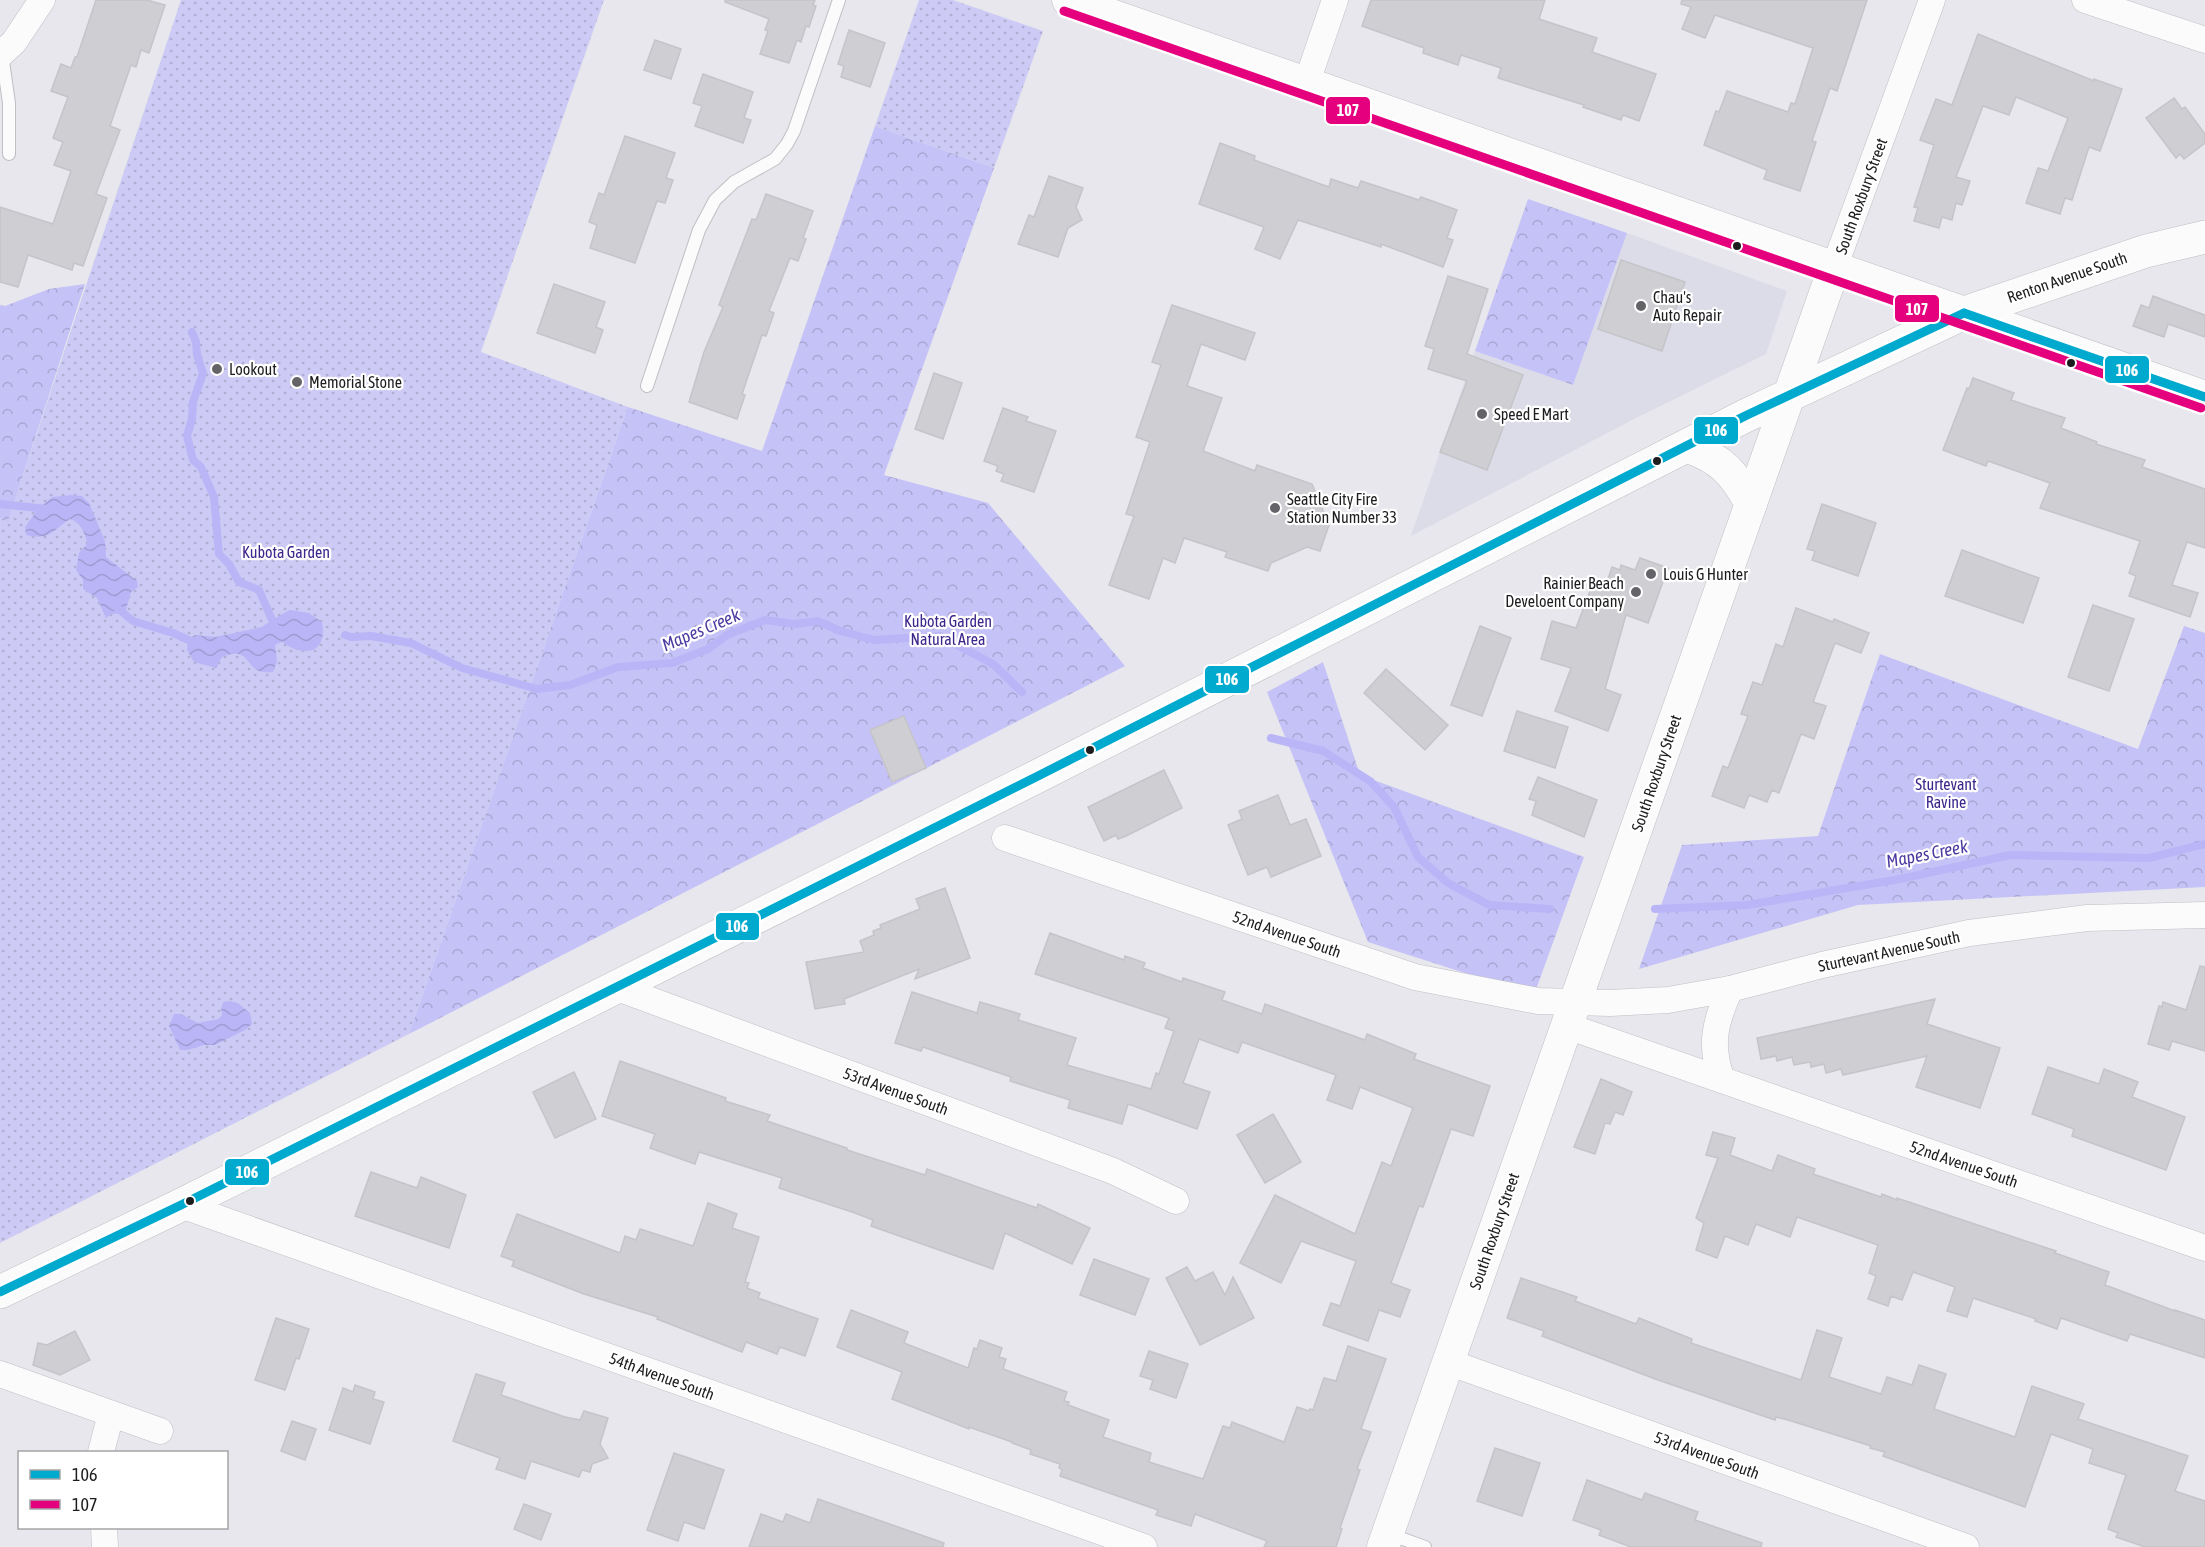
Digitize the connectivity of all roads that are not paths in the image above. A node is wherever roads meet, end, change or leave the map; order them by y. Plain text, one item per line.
1 (42, 0) edge
2 (839, 0) edge
3 (1068, 0) edge
4 (1335, 0) edge
5 (1932, 0) edge
6 (2085, 0) edge
7 (2205, 40) edge
8 (1, 55) edge
9 (1307, 82) junction
10 (9, 154) dead end
11 (2205, 237) edge
12 (1834, 268) junction
13 (1964, 313) junction
14 (647, 386) dead end
15 (1790, 395) junction
16 (2205, 397) edge
17 (1688, 447) junction
18 (1751, 504) junction
19 (1005, 838) dead end
20 (2205, 915) edge
21 (615, 987) junction
22 (1730, 989) junction
23 (1571, 1014) junction
24 (1722, 1080) junction
25 (1176, 1201) dead end
26 (181, 1205) junction
27 (2205, 1248) edge
28 (0, 1292) edge
29 (1448, 1362) junction
30 (0, 1374) edge
31 (111, 1414) junction
32 (160, 1431) dead end
33 (101, 1451) edge
34 (104, 1529) edge
35 (1385, 1540) edge
36 (105, 1547) edge
37 (1144, 1547) edge
38 (1425, 1547) edge
39 (1966, 1547) edge

1 - 8 street
2 - 14 lane
3 - 9 street
4 - 9 street
5 - 12 street, South Roxbury Street
6 - 7 street
8 - 10 lane
9 - 12 street
11 - 13 main road, Renton Avenue South
12 - 13 street
12 - 15 street, South Roxbury Street
13 - 15 main road, Renton Avenue South
13 - 16 street
15 - 17 main road, Renton Avenue South
15 - 18 street, South Roxbury Street
17 - 18 street
17 - 21 main road, Renton Avenue South
18 - 23 street, South Roxbury Street
19 - 23 street, 52nd Avenue South
20 - 22 street, Sturtevant Avenue South
21 - 25 street, 53rd Avenue South
21 - 26 main road, Renton Avenue South
22 - 23 street, Sturtevant Avenue South
22 - 24 street
23 - 24 street, 52nd Avenue South
23 - 29 street, South Roxbury Street
24 - 27 street, 52nd Avenue South
26 - 28 main road, Renton Avenue South
26 - 37 street, 54th Avenue South
29 - 35 street, South Roxbury Street
29 - 39 street, 53rd Avenue South
30 - 31 street
31 - 32 street
31 - 33 street
34 - 36 street
35 - 38 lane

